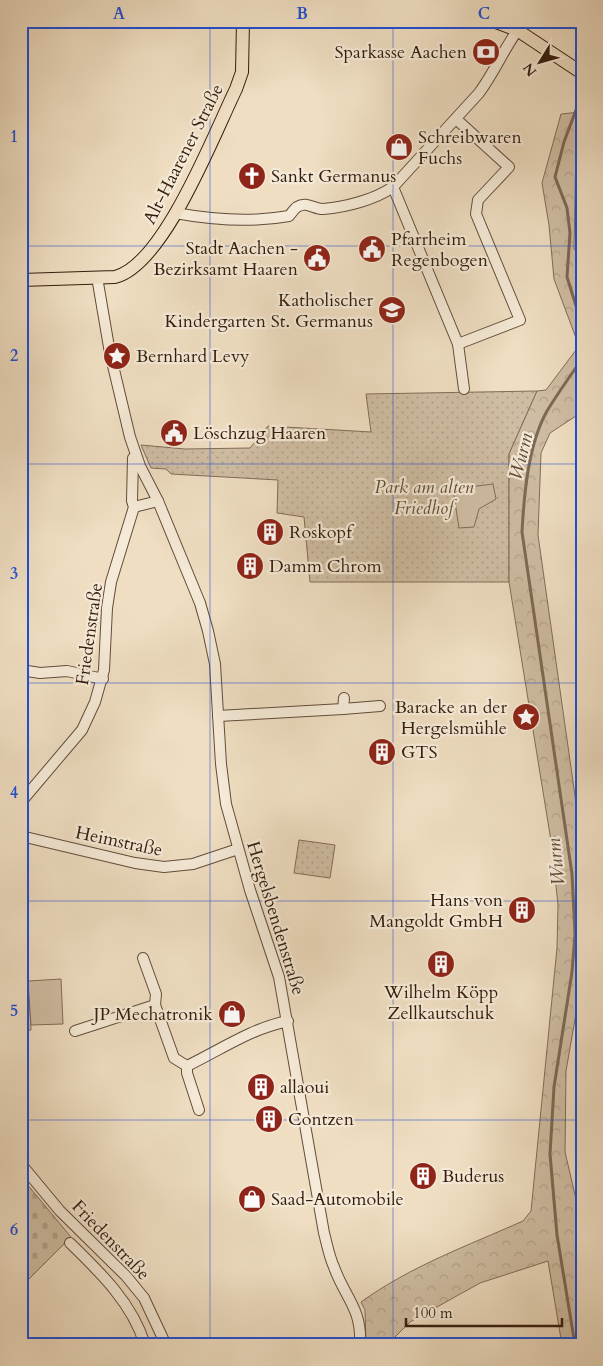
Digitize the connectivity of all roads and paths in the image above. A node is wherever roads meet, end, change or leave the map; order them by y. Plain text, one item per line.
1 (243, 21) edge
2 (493, 21) edge
3 (520, 25) edge
4 (582, 73) edge
5 (456, 119) junction
6 (393, 187) junction
7 (175, 213) junction
8 (582, 222) edge
9 (582, 237) edge
10 (97, 277) junction
11 (21, 280) edge
12 (458, 344) junction
13 (464, 389) dead end
14 (133, 447) junction
15 (158, 501) junction
16 (134, 507) junction
17 (21, 670) edge
18 (103, 679) junction
19 (344, 698) dead end
20 (380, 706) dead end
21 (343, 709) junction
22 (218, 716) junction
23 (21, 802) edge
24 (21, 836) edge
25 (238, 849) junction
26 (143, 958) dead end
27 (155, 1005) junction
28 (288, 1021) junction
29 (75, 1031) dead end
30 (187, 1066) junction
31 (199, 1110) dead end
32 (21, 1164) edge
33 (70, 1243) dead end
34 (146, 1345) edge
35 (166, 1345) edge
36 (360, 1345) edge

1 - 7 main road, Alt-Haarener Straße
2 - 3 main road
3 - 4 main road
3 - 5 street
5 - 6 street
5 - 12 street
6 - 7 street
6 - 12 street
7 - 10 main road, Alt-Haarener Straße
8 - 9 street
10 - 11 main road, Alt-Haarener Straße
10 - 14 street, Friedenstraße
12 - 13 street
14 - 15 street, Friedenstraße
14 - 16 street, Friedenstraße
15 - 16 street
15 - 22 street, Hergelsbendenstraße
16 - 18 street, Friedenstraße
17 - 18 street
18 - 23 street, Friedenstraße
19 - 21 street
20 - 21 street
21 - 22 street
22 - 25 street, Hergelsbendenstraße
24 - 25 street, Heimstraße
25 - 28 street, Hergelsbendenstraße
26 - 27 street
27 - 29 street
27 - 30 street
28 - 30 street
28 - 36 street, Hergelsbendenstraße
30 - 31 street
32 - 35 street, Friedenstraße
33 - 34 street, Friedenstraße

